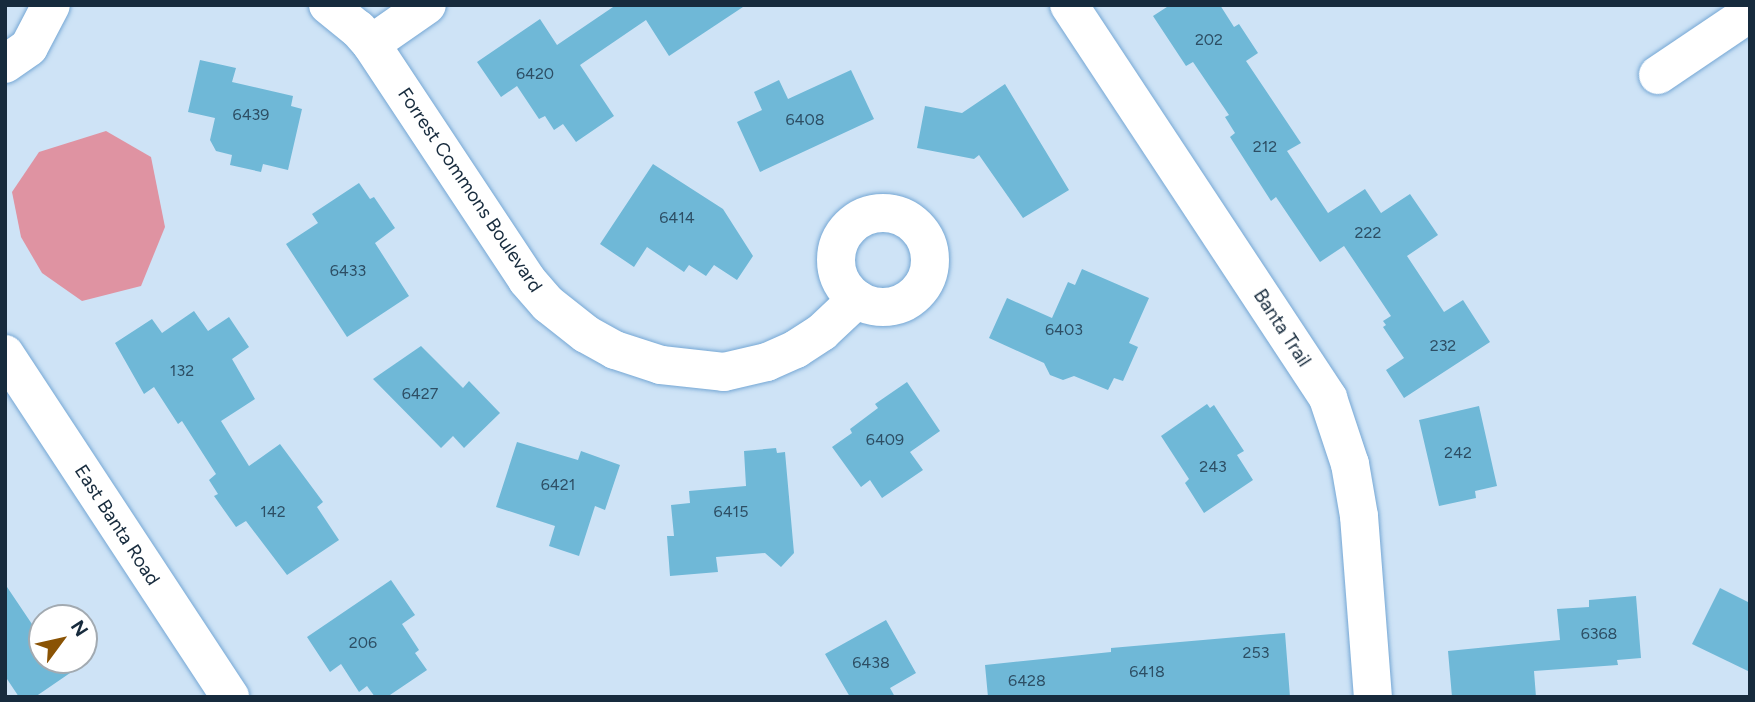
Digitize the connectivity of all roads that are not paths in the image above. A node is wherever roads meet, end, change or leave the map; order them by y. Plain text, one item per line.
1 (51, 5) edge
2 (328, 5) edge
3 (427, 5) edge
4 (1069, 5) edge
5 (1750, 13) edge
6 (370, 44) junction
7 (5, 64) edge
8 (1658, 75) dead end
9 (857, 299) dead end
10 (5, 354) edge
11 (230, 697) edge
12 (1373, 697) edge

1 - 7 street
2 - 6 street, Forrest Commons Boulevard
3 - 6 street
4 - 12 street, Banta Trail
5 - 8 street
6 - 9 street, Forrest Commons Boulevard
10 - 11 street, East Banta Road

